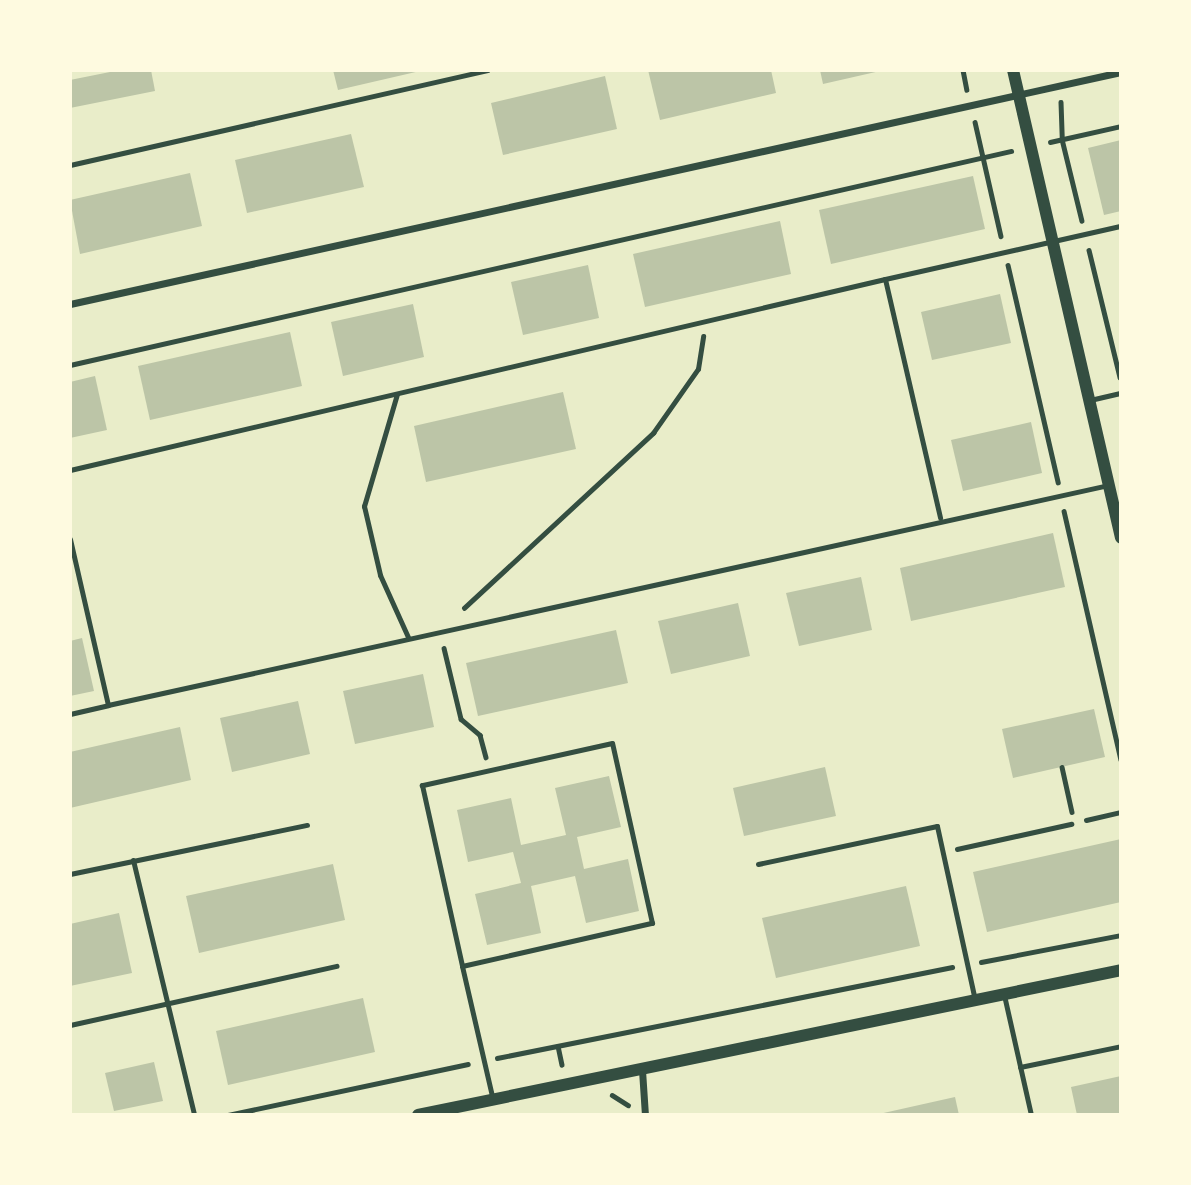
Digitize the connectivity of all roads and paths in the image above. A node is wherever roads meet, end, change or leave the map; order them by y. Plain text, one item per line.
1 (487, 70) edge
2 (963, 70) edge
3 (1013, 70) edge
4 (1121, 72) edge
5 (1019, 96) junction
6 (971, 106) junction
7 (1121, 126) edge
8 (1031, 146) junction
9 (982, 156) junction
10 (70, 165) edge
11 (1121, 226) edge
12 (1053, 242) junction
13 (1005, 252) junction
14 (885, 279) junction
15 (70, 304) edge
16 (705, 321) junction
17 (70, 365) edge
18 (1121, 393) edge
19 (397, 394) junction
20 (1089, 400) junction
21 (70, 470) edge
22 (1109, 485) junction
23 (1060, 491) junction
24 (940, 518) junction
25 (1121, 538) edge
26 (70, 539) edge
27 (440, 630) junction
28 (408, 637) junction
29 (108, 705) junction
30 (70, 714) edge
31 (1121, 760) edge
32 (488, 763) dead end
33 (1062, 767) dead end
34 (1121, 812) edge
35 (1086, 820) joint
36 (1075, 823) junction
37 (307, 825) dead end
38 (943, 853) junction
39 (133, 860) junction
40 (758, 864) dead end
41 (70, 874) edge
42 (1121, 935) edge
43 (967, 964) junction
44 (337, 966) dead end
45 (462, 966) junction
46 (1121, 970) edge
47 (1004, 995) junction
48 (975, 1001) junction
49 (169, 1004) junction
50 (70, 1025) edge
51 (1121, 1046) edge
52 (484, 1060) junction
53 (1020, 1067) junction
54 (642, 1070) junction
55 (493, 1100) junction
56 (194, 1115) edge
57 (228, 1115) edge
58 (418, 1115) edge
59 (645, 1115) edge
60 (1031, 1115) edge

1 - 10 lane
2 - 6 path
3 - 5 street
4 - 5 street
5 - 6 street
5 - 8 street
6 - 9 path
6 - 15 street
7 - 8 path
8 - 9 path
8 - 12 street
9 - 13 path
9 - 17 path
11 - 12 lane
12 - 13 lane
12 - 20 street
13 - 14 lane
13 - 23 path
14 - 16 lane
14 - 24 lane
16 - 19 lane
16 - 27 path
18 - 20 lane
19 - 21 lane
19 - 28 lane
20 - 22 street
22 - 23 lane
22 - 25 street
23 - 24 lane
23 - 31 path
24 - 27 lane
26 - 29 lane
27 - 28 lane
27 - 32 path
28 - 29 lane
29 - 30 lane
33 - 36 path
34 - 35 lane
35 - 36 path
36 - 38 path
37 - 39 lane
38 - 40 lane
38 - 43 lane
39 - 41 lane
39 - 49 lane
42 - 43 path
43 - 48 lane
43 - 52 path
44 - 49 lane
45 - 45 lane
45 - 52 lane
46 - 47 street
47 - 48 street
47 - 53 lane
48 - 54 street
49 - 50 lane
49 - 56 lane
51 - 53 lane
52 - 55 lane
52 - 57 path
53 - 60 lane
54 - 55 street
54 - 59 street
55 - 58 street

